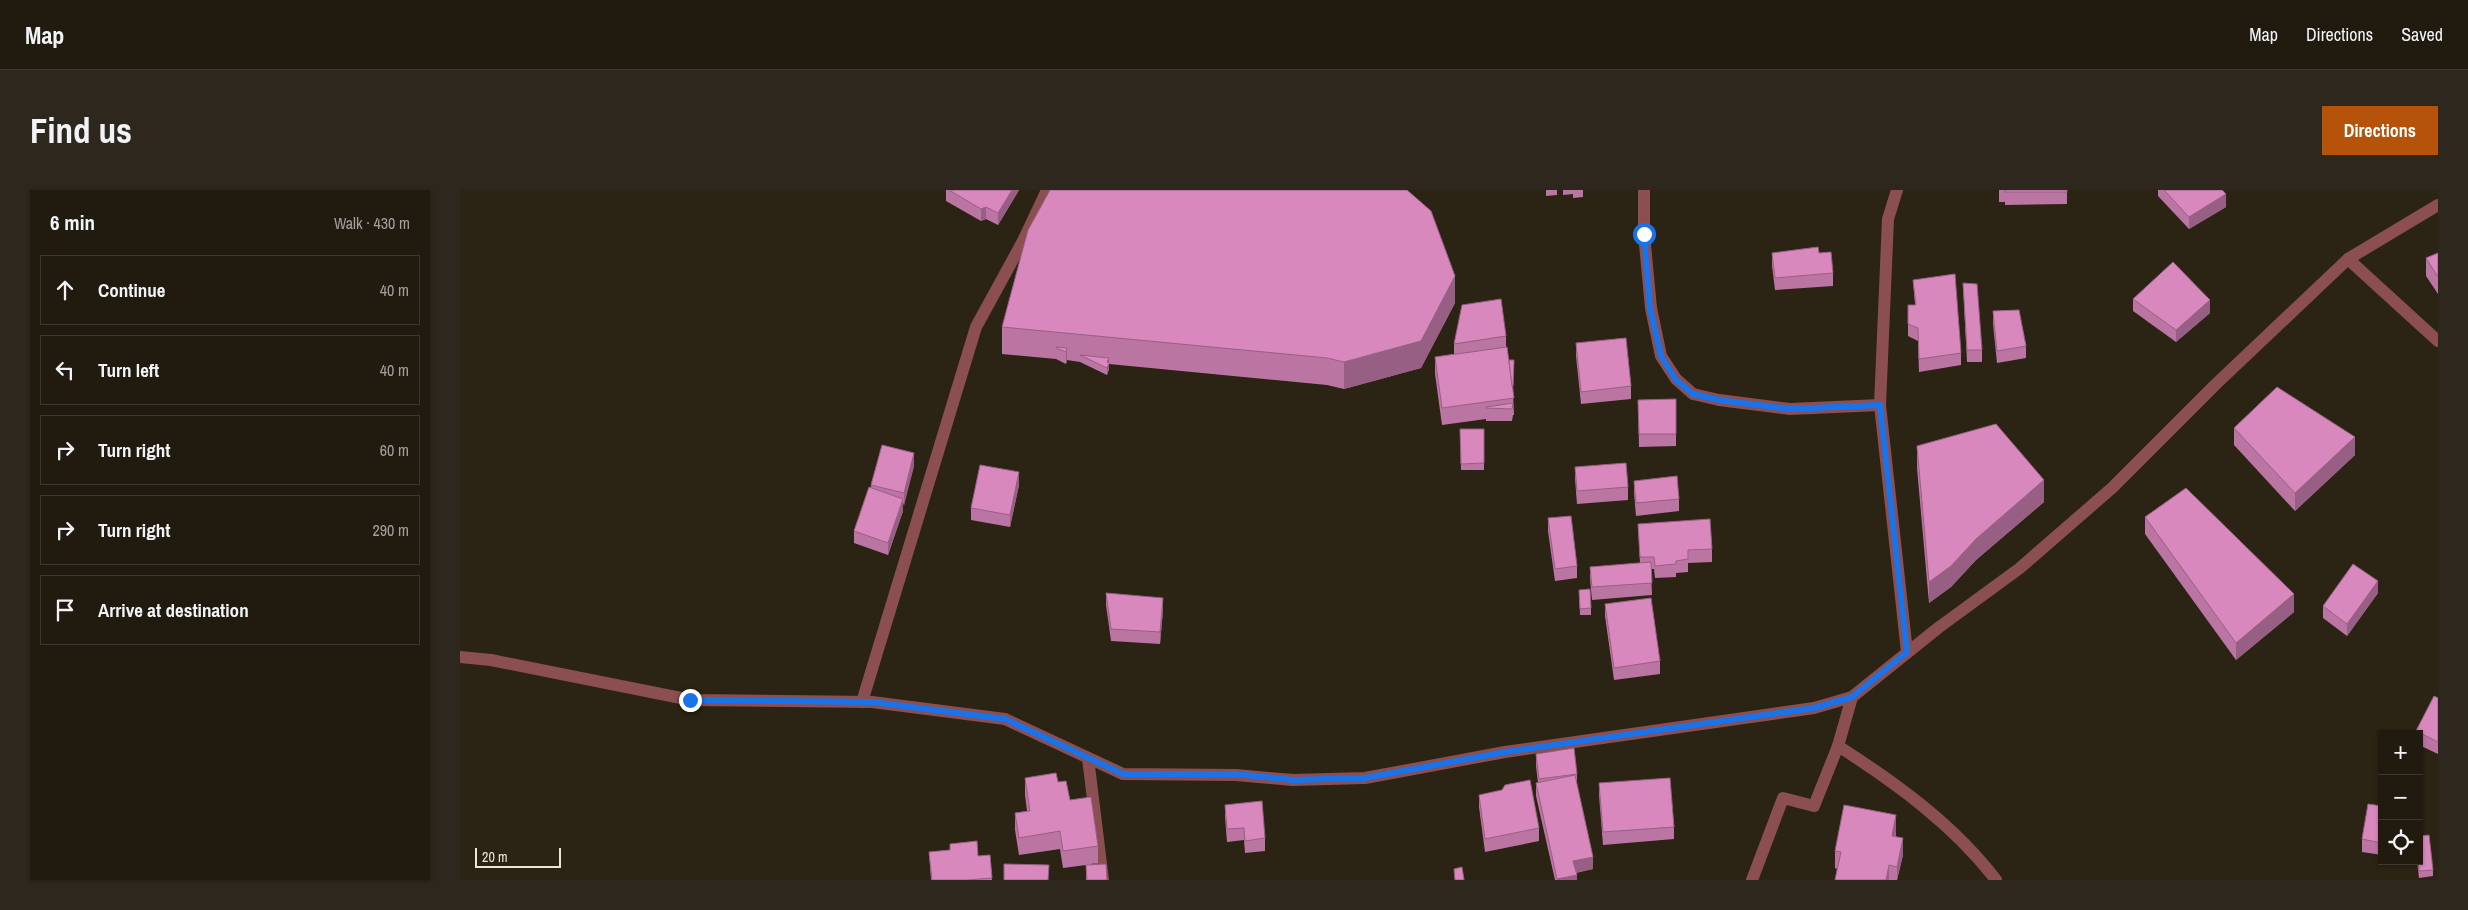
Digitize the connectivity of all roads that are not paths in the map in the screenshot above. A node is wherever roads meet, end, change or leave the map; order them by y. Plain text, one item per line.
1 (1047, 190) edge
2 (1644, 190) edge
3 (1897, 190) edge
4 (2438, 205) edge
5 (2348, 259) junction
6 (2438, 341) edge
7 (1880, 405) junction
8 (1907, 652) junction
9 (460, 657) edge
10 (1852, 697) junction
11 (862, 702) junction
12 (1838, 746) junction
13 (1088, 758) junction
14 (1103, 880) edge
15 (1752, 880) edge
16 (1996, 880) edge

1 - 11 street
2 - 7 street
3 - 7 street
4 - 5 street
5 - 6 street
5 - 8 street
7 - 8 street
8 - 10 street
9 - 11 street
10 - 12 street
10 - 13 street
11 - 13 street
12 - 15 street
12 - 16 street
13 - 14 street

